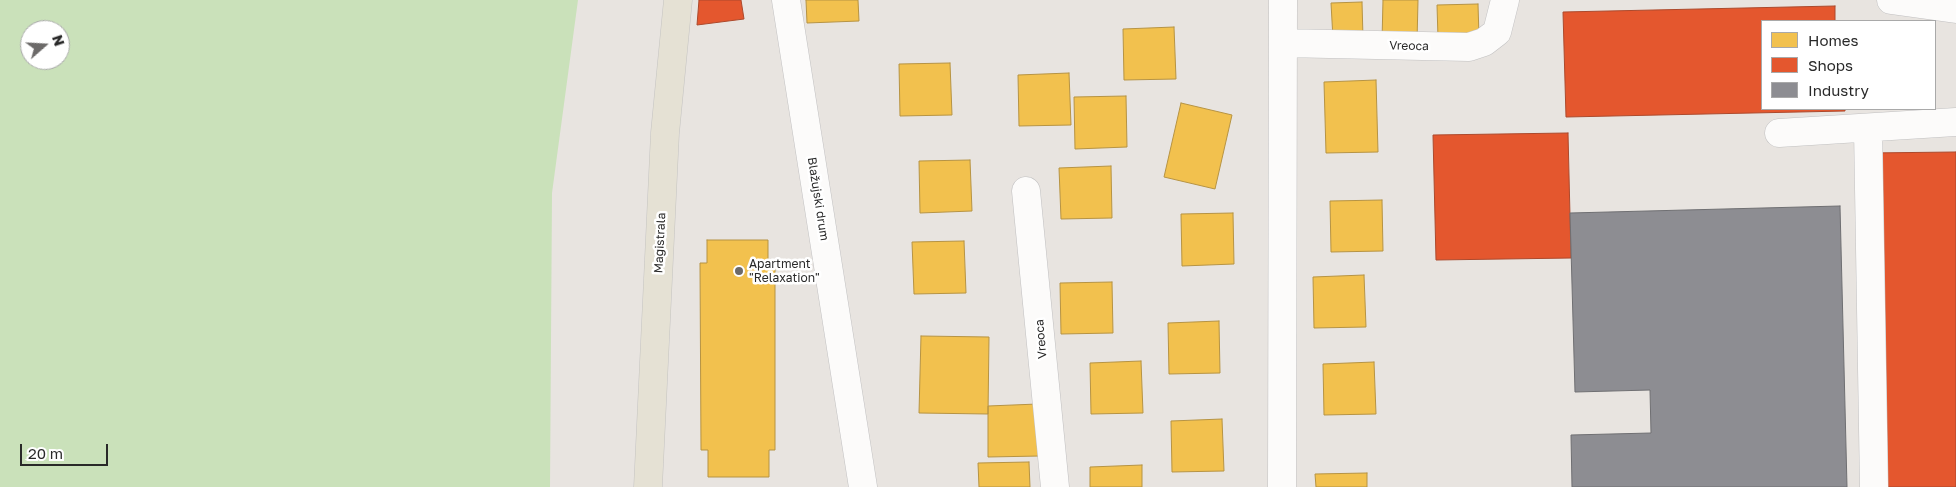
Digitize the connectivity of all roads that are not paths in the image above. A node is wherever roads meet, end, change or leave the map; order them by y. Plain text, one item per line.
1 (678, 0) edge
2 (786, 0) edge
3 (1283, 0) edge
4 (1505, 0) edge
5 (1891, 0) edge
6 (1956, 9) edge
7 (1283, 43) junction
8 (1956, 122) edge
9 (1868, 128) junction
10 (1778, 133) dead end
11 (1026, 191) dead end
12 (648, 487) edge
13 (863, 487) edge
14 (1055, 487) edge
15 (1282, 487) edge
16 (1874, 487) edge

1 - 12 main road, Magistrala
2 - 13 street, Blažujski drum
3 - 7 street
4 - 7 street, Vreoca
5 - 6 street
7 - 15 street
8 - 9 street
9 - 10 street
9 - 16 street
11 - 14 street, Vreoca

